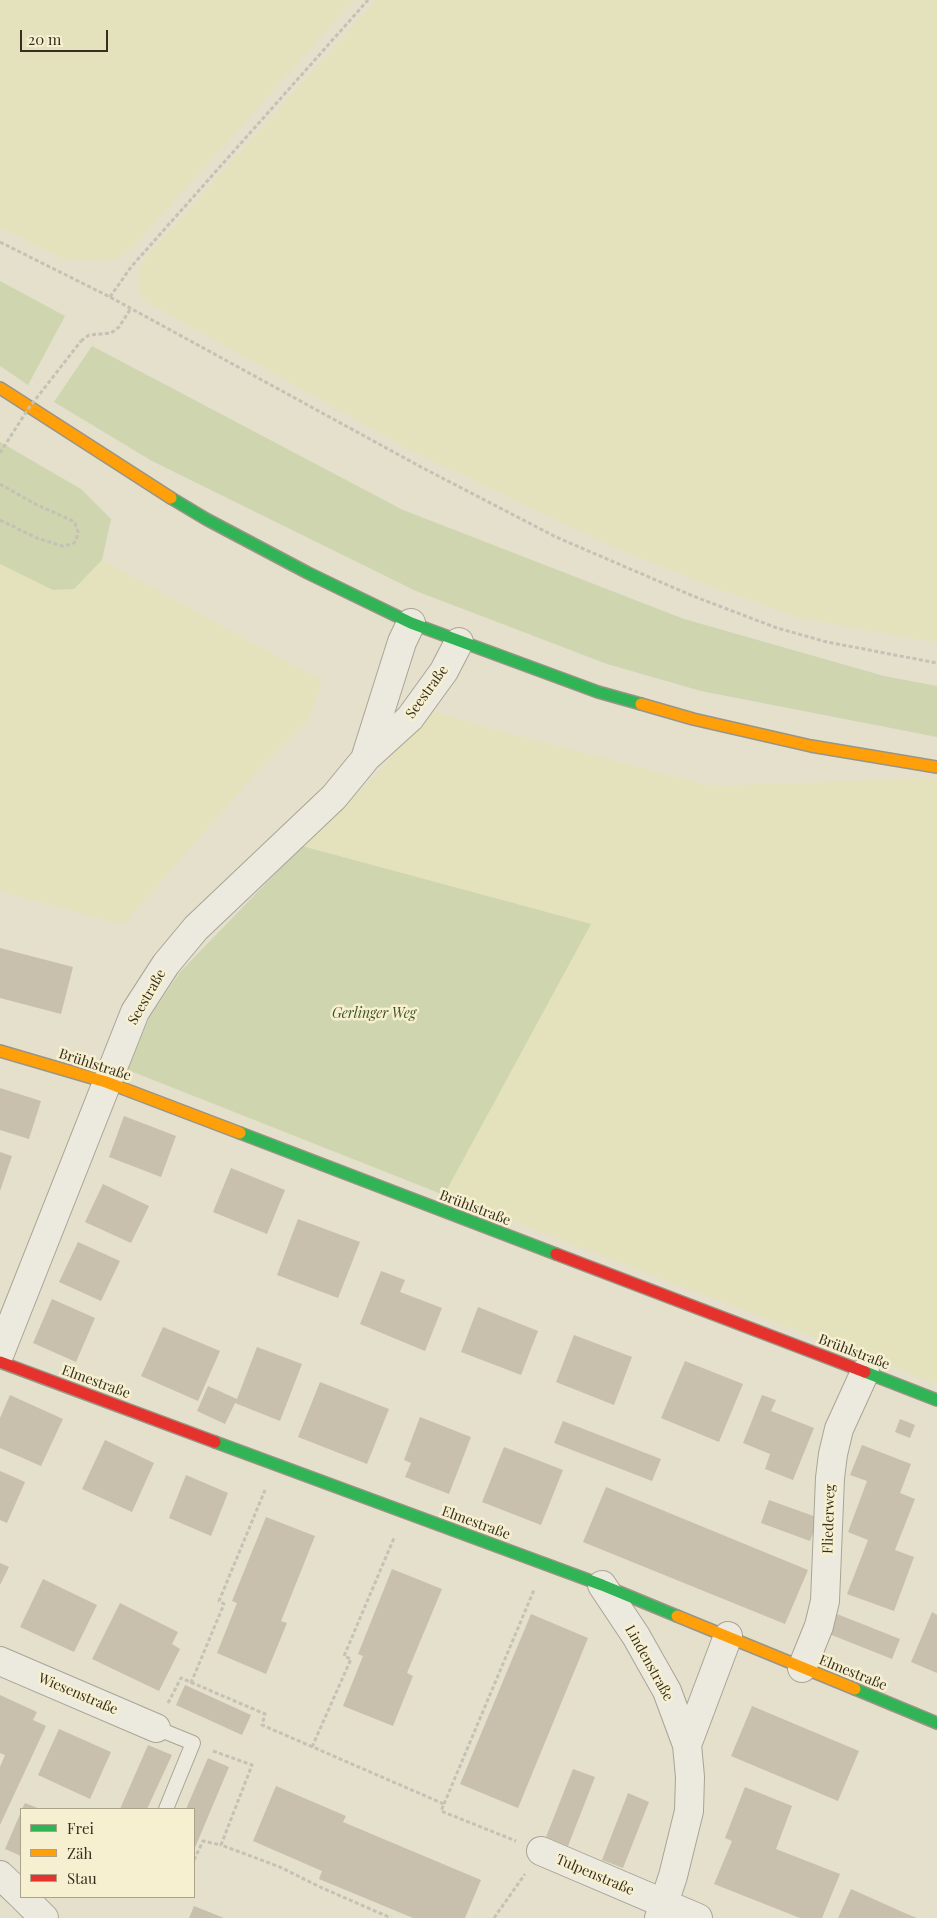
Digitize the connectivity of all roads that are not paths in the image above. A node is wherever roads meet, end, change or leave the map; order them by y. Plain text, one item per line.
1 (0, 388) edge
2 (411, 623) junction
3 (459, 642) junction
4 (366, 758) junction
5 (937, 767) edge
6 (0, 1051) edge
7 (106, 1082) junction
8 (0, 1354) edge
9 (0, 1362) edge
10 (866, 1372) junction
11 (937, 1400) edge
12 (602, 1585) junction
13 (728, 1636) junction
14 (0, 1661) edge
15 (802, 1668) junction
16 (937, 1723) edge
17 (156, 1728) joint
18 (687, 1745) junction
19 (166, 1808) edge
20 (541, 1851) road end
21 (0, 1875) edge
22 (20, 1894) edge
23 (24, 1898) edge
24 (661, 1911) edge
25 (44, 1918) edge
26 (698, 1918) edge

1 - 2 street
2 - 3 street
2 - 4 street, Seestraße
3 - 4 street, Seestraße
3 - 5 street
4 - 7 street, Seestraße
6 - 7 street, Brühlstraße
7 - 8 street, Seestraße
7 - 10 street, Brühlstraße
9 - 12 street, Elmestraße
10 - 11 street, Brühlstraße
10 - 15 street, Fliederweg
12 - 13 street, Elmestraße
12 - 18 street, Lindenstraße
13 - 15 street, Elmestraße
13 - 18 street, Lindenstraße
14 - 17 street, Wiesenstraße
15 - 16 street, Elmestraße
17 - 19 lane
18 - 24 street, Lindenstraße
20 - 24 street, Tulpenstraße
21 - 22 street
23 - 25 street
24 - 26 street, Tulpenstraße

